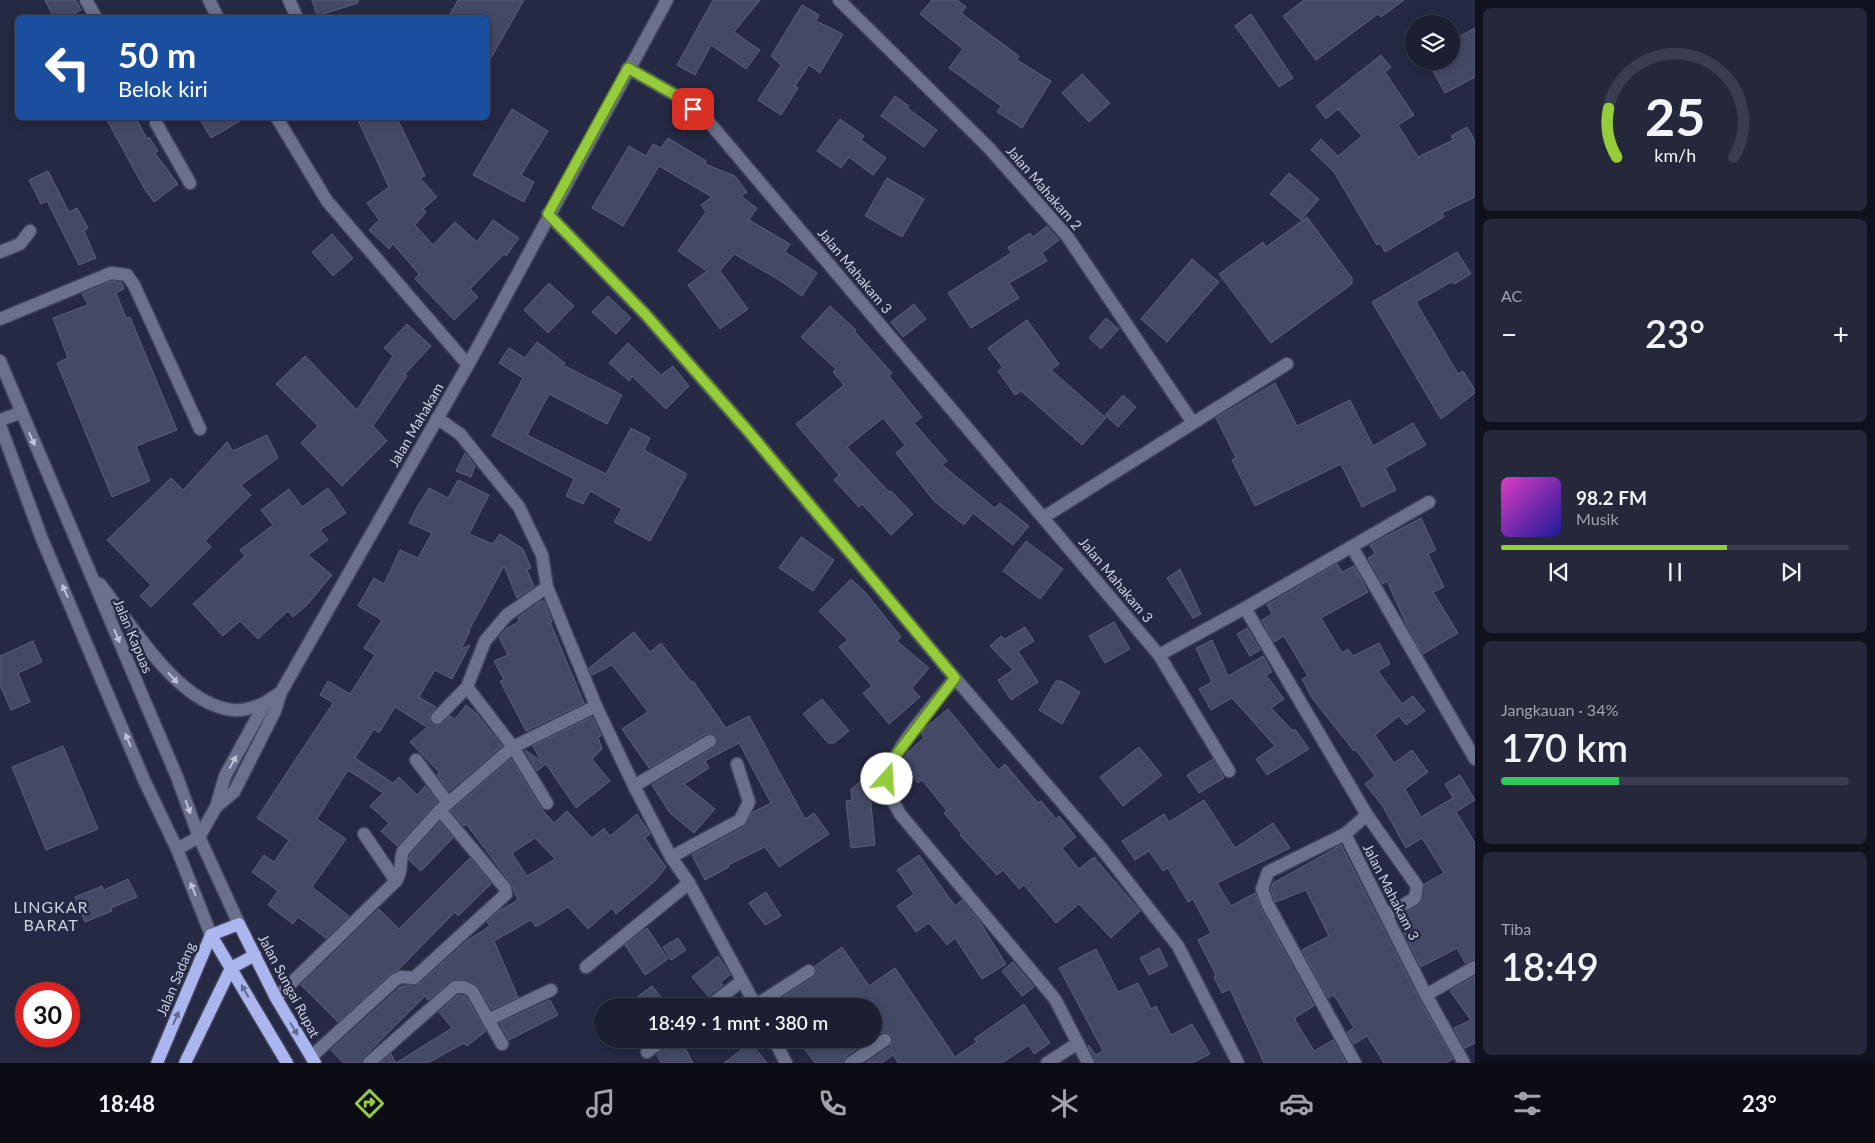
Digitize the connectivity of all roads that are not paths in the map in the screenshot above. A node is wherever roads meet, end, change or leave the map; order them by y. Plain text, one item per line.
1 (86, 0) edge
2 (208, 0) edge
3 (289, 0) edge
4 (666, 0) edge
5 (839, 0) edge
6 (94, 15) edge
7 (216, 15) edge
8 (295, 15) edge
9 (628, 68) junction
10 (158, 120) edge
11 (278, 120) edge
12 (190, 183) dead end
13 (548, 214) junction
14 (30, 230) dead end
15 (0, 252) edge
16 (0, 319) edge
17 (0, 361) edge
18 (1287, 364) dead end
19 (468, 365) junction
20 (20, 413) junction
21 (437, 418) junction
22 (0, 420) edge
23 (1193, 423) junction
24 (0, 425) edge
25 (200, 429) dead end
26 (1429, 502) dead end
27 (1044, 517) junction
28 (1352, 547) junction
29 (89, 570) junction
30 (547, 588) junction
31 (1245, 608) junction
32 (1159, 654) junction
33 (955, 678) junction
34 (467, 687) junction
35 (281, 692) junction
36 (266, 702) junction
37 (596, 706) junction
38 (436, 718) dead end
39 (710, 741) dead end
40 (513, 747) junction
41 (1475, 759) edge
42 (416, 760) dead end
43 (736, 764) dead end
44 (1229, 771) dead end
45 (634, 786) junction
46 (547, 803) dead end
47 (444, 806) junction
48 (216, 807) junction
49 (1367, 815) junction
50 (364, 834) dead end
51 (1345, 834) junction
52 (199, 837) junction
53 (177, 849) junction
54 (671, 857) junction
55 (396, 882) junction
56 (689, 883) junction
57 (1387, 915) junction
58 (239, 924) junction
59 (211, 935) junction
60 (255, 955) junction
61 (586, 967) dead end
62 (1475, 967) edge
63 (231, 968) junction
64 (808, 971) dead end
65 (742, 981) junction
66 (550, 990) dead end
67 (1426, 995) junction
68 (276, 998) junction
69 (720, 998) edge
70 (752, 998) edge
71 (768, 998) edge
72 (488, 1020) junction
73 (885, 1040) dead end
74 (1078, 1043) junction
75 (502, 1044) dead end
76 (653, 1048) edge
77 (778, 1048) edge
78 (647, 1052) dead end
79 (313, 1060) edge
80 (158, 1063) edge
81 (185, 1063) edge
82 (287, 1063) edge
83 (368, 1063) edge
84 (786, 1063) edge
85 (851, 1063) edge
86 (1047, 1063) edge
87 (1088, 1063) edge
88 (1238, 1063) edge
89 (1355, 1063) edge
90 (1464, 1063) edge

1 - 6 street
2 - 7 street
3 - 8 street
4 - 9 street, Jalan Mahakam
5 - 23 street, Jalan Mahakam 2
9 - 13 street, Jalan Mahakam
9 - 27 street, Jalan Mahakam 3
10 - 12 street
11 - 19 street
13 - 19 street, Jalan Mahakam
13 - 33 street
14 - 15 street
16 - 25 street
17 - 20 street, Jalan Kapuas
18 - 23 street
19 - 21 street, Jalan Mahakam
20 - 22 street
20 -> 29 street, Jalan Kapuas
21 - 30 street
21 - 35 street, Jalan Mahakam
23 - 27 street
53 -> 24 street
26 - 28 street
27 - 32 street, Jalan Mahakam 3
28 - 31 street
28 - 41 street
29 -> 36 street
29 -> 52 street, Jalan Kapuas
30 - 34 street
30 - 37 street
31 - 32 street
31 - 49 street
32 - 44 street, Jalan Mahakam 3
33 - 74 street
33 - 88 street
34 - 38 street
34 - 40 street
35 - 36 street, Jalan Mahakam
35 - 48 street
48 -> 36 street, Jalan Mahakam
37 - 40 street
37 - 45 street
39 - 45 street
40 - 46 street
40 - 47 street
42 - 47 street
43 - 54 street
45 - 54 street
47 - 55 street
47 - 79 street
48 - 52 street, Jalan Mahakam
49 - 51 street
49 - 57 street
50 - 55 street
51 - 57 street, Jalan Mahakam 3
51 - 89 street
52 - 53 street
52 - 58 street, Jalan Kapuas
59 -> 53 street
54 - 56 street
55 - 68 street
56 - 61 street
56 - 65 street
57 - 67 street, Jalan Mahakam 3
58 - 59 main road, Jalan Sadang
58 - 60 main road, Jalan Sungai Rupat
59 - 63 main road
80 -> 59 main road, Jalan Sadang
60 - 63 main road
60 - 68 main road, Jalan Sungai Rupat
62 - 67 street
63 - 81 main road
82 -> 63 main road
64 - 71 street
65 - 69 street
65 - 70 street
66 - 72 street
67 - 90 street, Jalan Mahakam 3
68 -> 79 main road, Jalan Sungai Rupat
72 - 75 street
72 - 83 street
73 - 85 street
74 - 86 street
74 - 87 street
76 - 78 street
77 - 84 street

